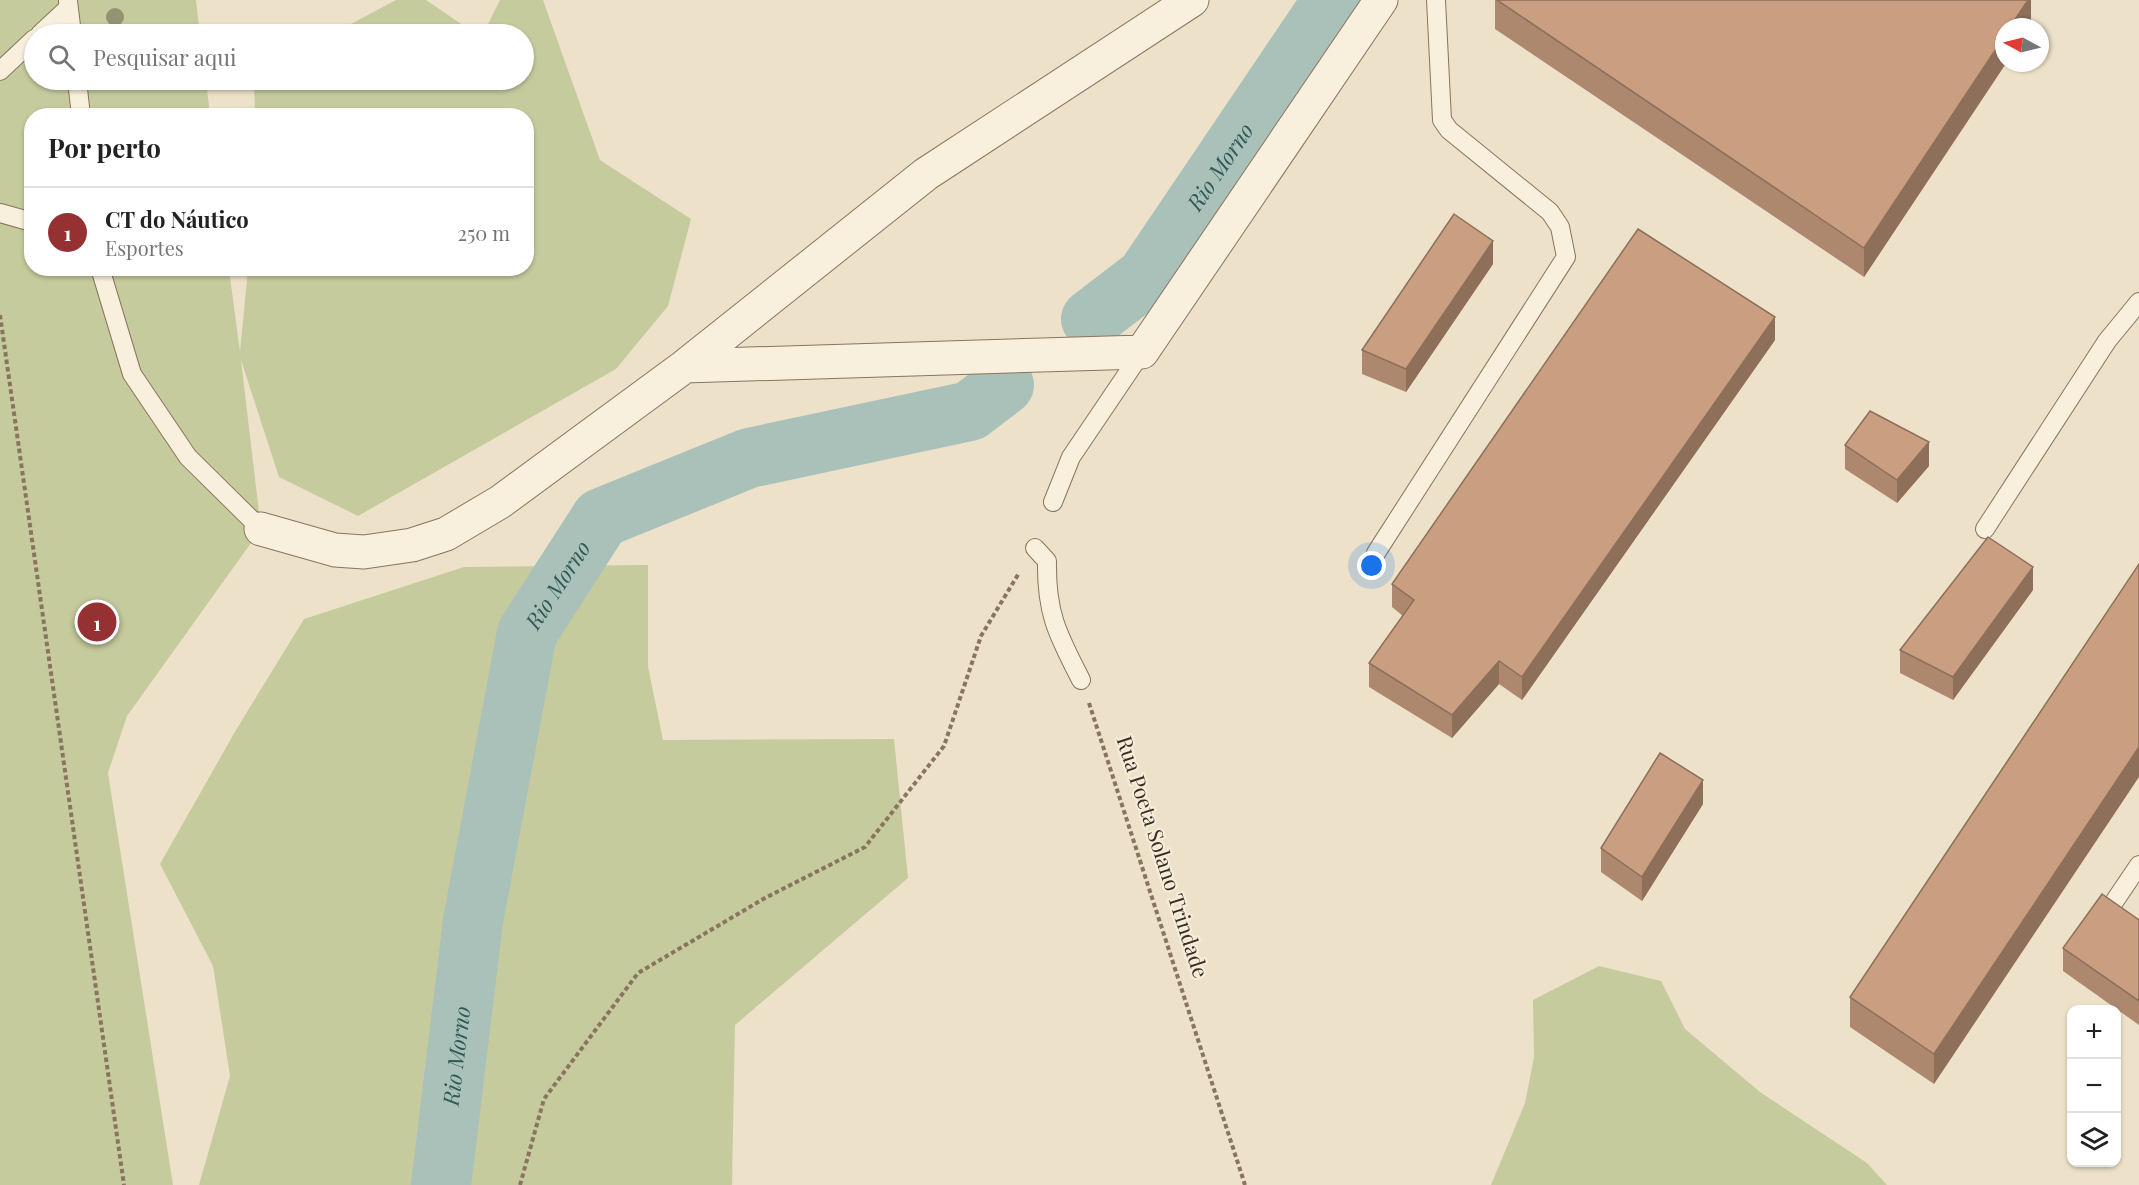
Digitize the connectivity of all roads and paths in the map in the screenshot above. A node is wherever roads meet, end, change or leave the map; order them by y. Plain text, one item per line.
1 (1192, 0) edge
2 (1381, 0) edge
3 (1436, 0) edge
4 (68, 4) edge
5 (49, 24) edge
6 (71, 24) edge
7 (24, 48) edge
8 (0, 71) edge
9 (78, 90) edge
10 (80, 108) edge
11 (0, 213) edge
12 (24, 220) edge
13 (102, 276) edge
14 (2139, 302) edge
15 (0, 315) edge
16 (1142, 352) junction
17 (685, 366) junction
18 (1053, 502) dead end
19 (261, 529) joint
20 (1985, 529) dead end
21 (1035, 548) joint
22 (1376, 553) dead end
23 (1081, 680) joint
24 (2139, 865) edge
25 (2114, 902) edge
26 (123, 1185) edge
27 (520, 1185) edge
28 (1245, 1185) edge

1 - 17 street
2 - 16 street
3 - 22 lane
4 - 5 lane
4 - 6 lane
7 - 8 lane
9 - 10 lane
11 - 12 lane
13 - 19 lane
14 - 20 lane
15 - 26 path
16 - 17 street
16 - 18 lane
17 - 19 street
21 - 23 lane
21 - 27 path
23 - 28 path, Rua Poeta Solano Trindade
24 - 25 lane

